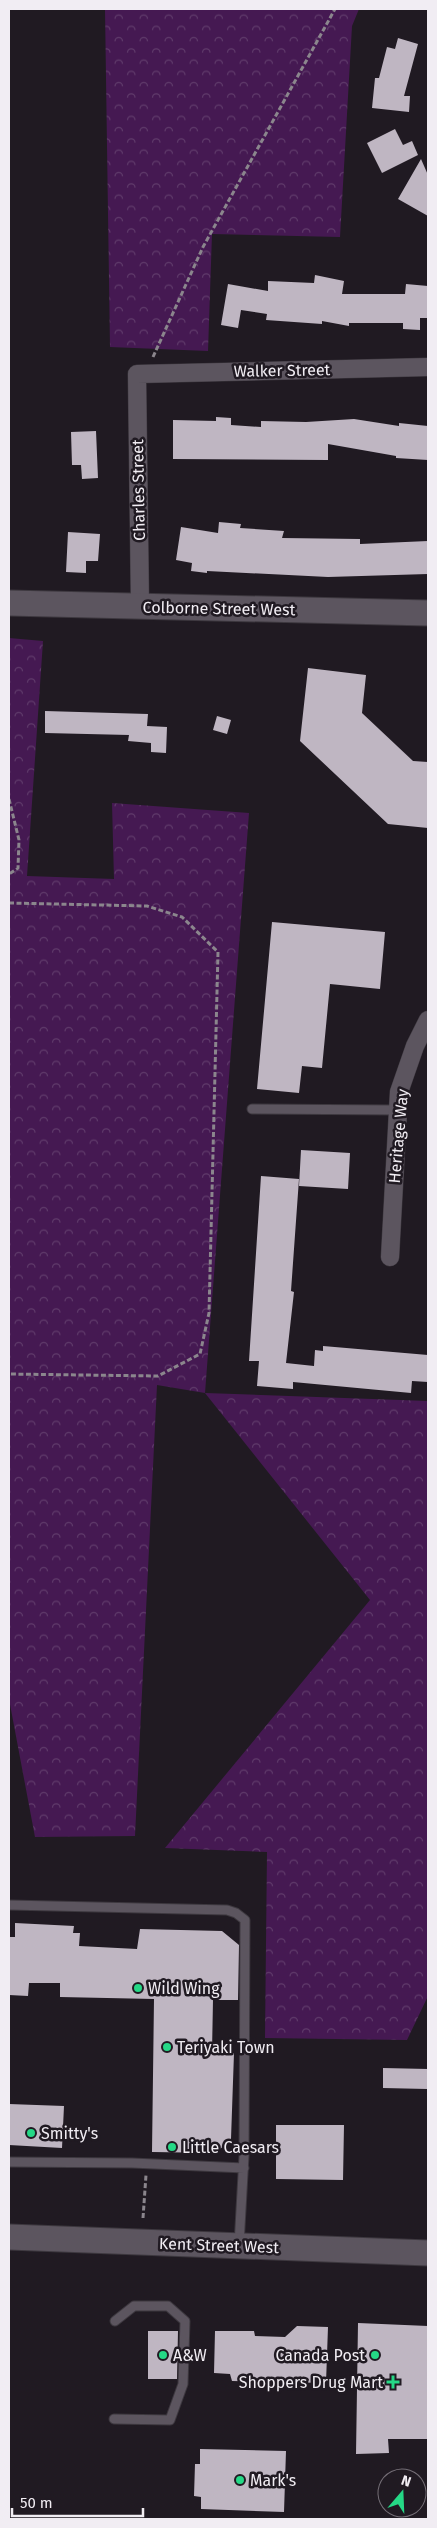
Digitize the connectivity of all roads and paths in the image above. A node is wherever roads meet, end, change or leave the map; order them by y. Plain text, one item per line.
1 (335, 9) edge
2 (428, 367) edge
3 (141, 374) junction
4 (9, 603) edge
5 (140, 606) junction
6 (428, 613) edge
7 (9, 799) edge
8 (9, 874) edge
9 (9, 903) edge
10 (428, 1020) edge
11 (252, 1109) dead end
12 (398, 1110) junction
13 (390, 1257) dead end
14 (9, 1374) edge
15 (9, 1905) edge
16 (9, 2162) edge
17 (146, 2164) junction
18 (244, 2168) junction
19 (144, 2218) dead end
20 (9, 2237) edge
21 (239, 2245) junction
22 (428, 2253) edge
23 (115, 2321) dead end
24 (114, 2419) dead end

1 - 3 path
2 - 3 street, Walker Street
3 - 5 street, Charles Street
4 - 5 street, Colborne Street West
5 - 6 street, Colborne Street West
7 - 8 path
9 - 14 path
10 - 12 street, Heritage Way
11 - 12 lane
12 - 13 street, Heritage Way
15 - 18 lane
16 - 17 lane
17 - 18 lane
17 - 19 path
18 - 21 lane
20 - 21 street, Kent Street West
21 - 22 street, Kent Street West
23 - 24 lane

